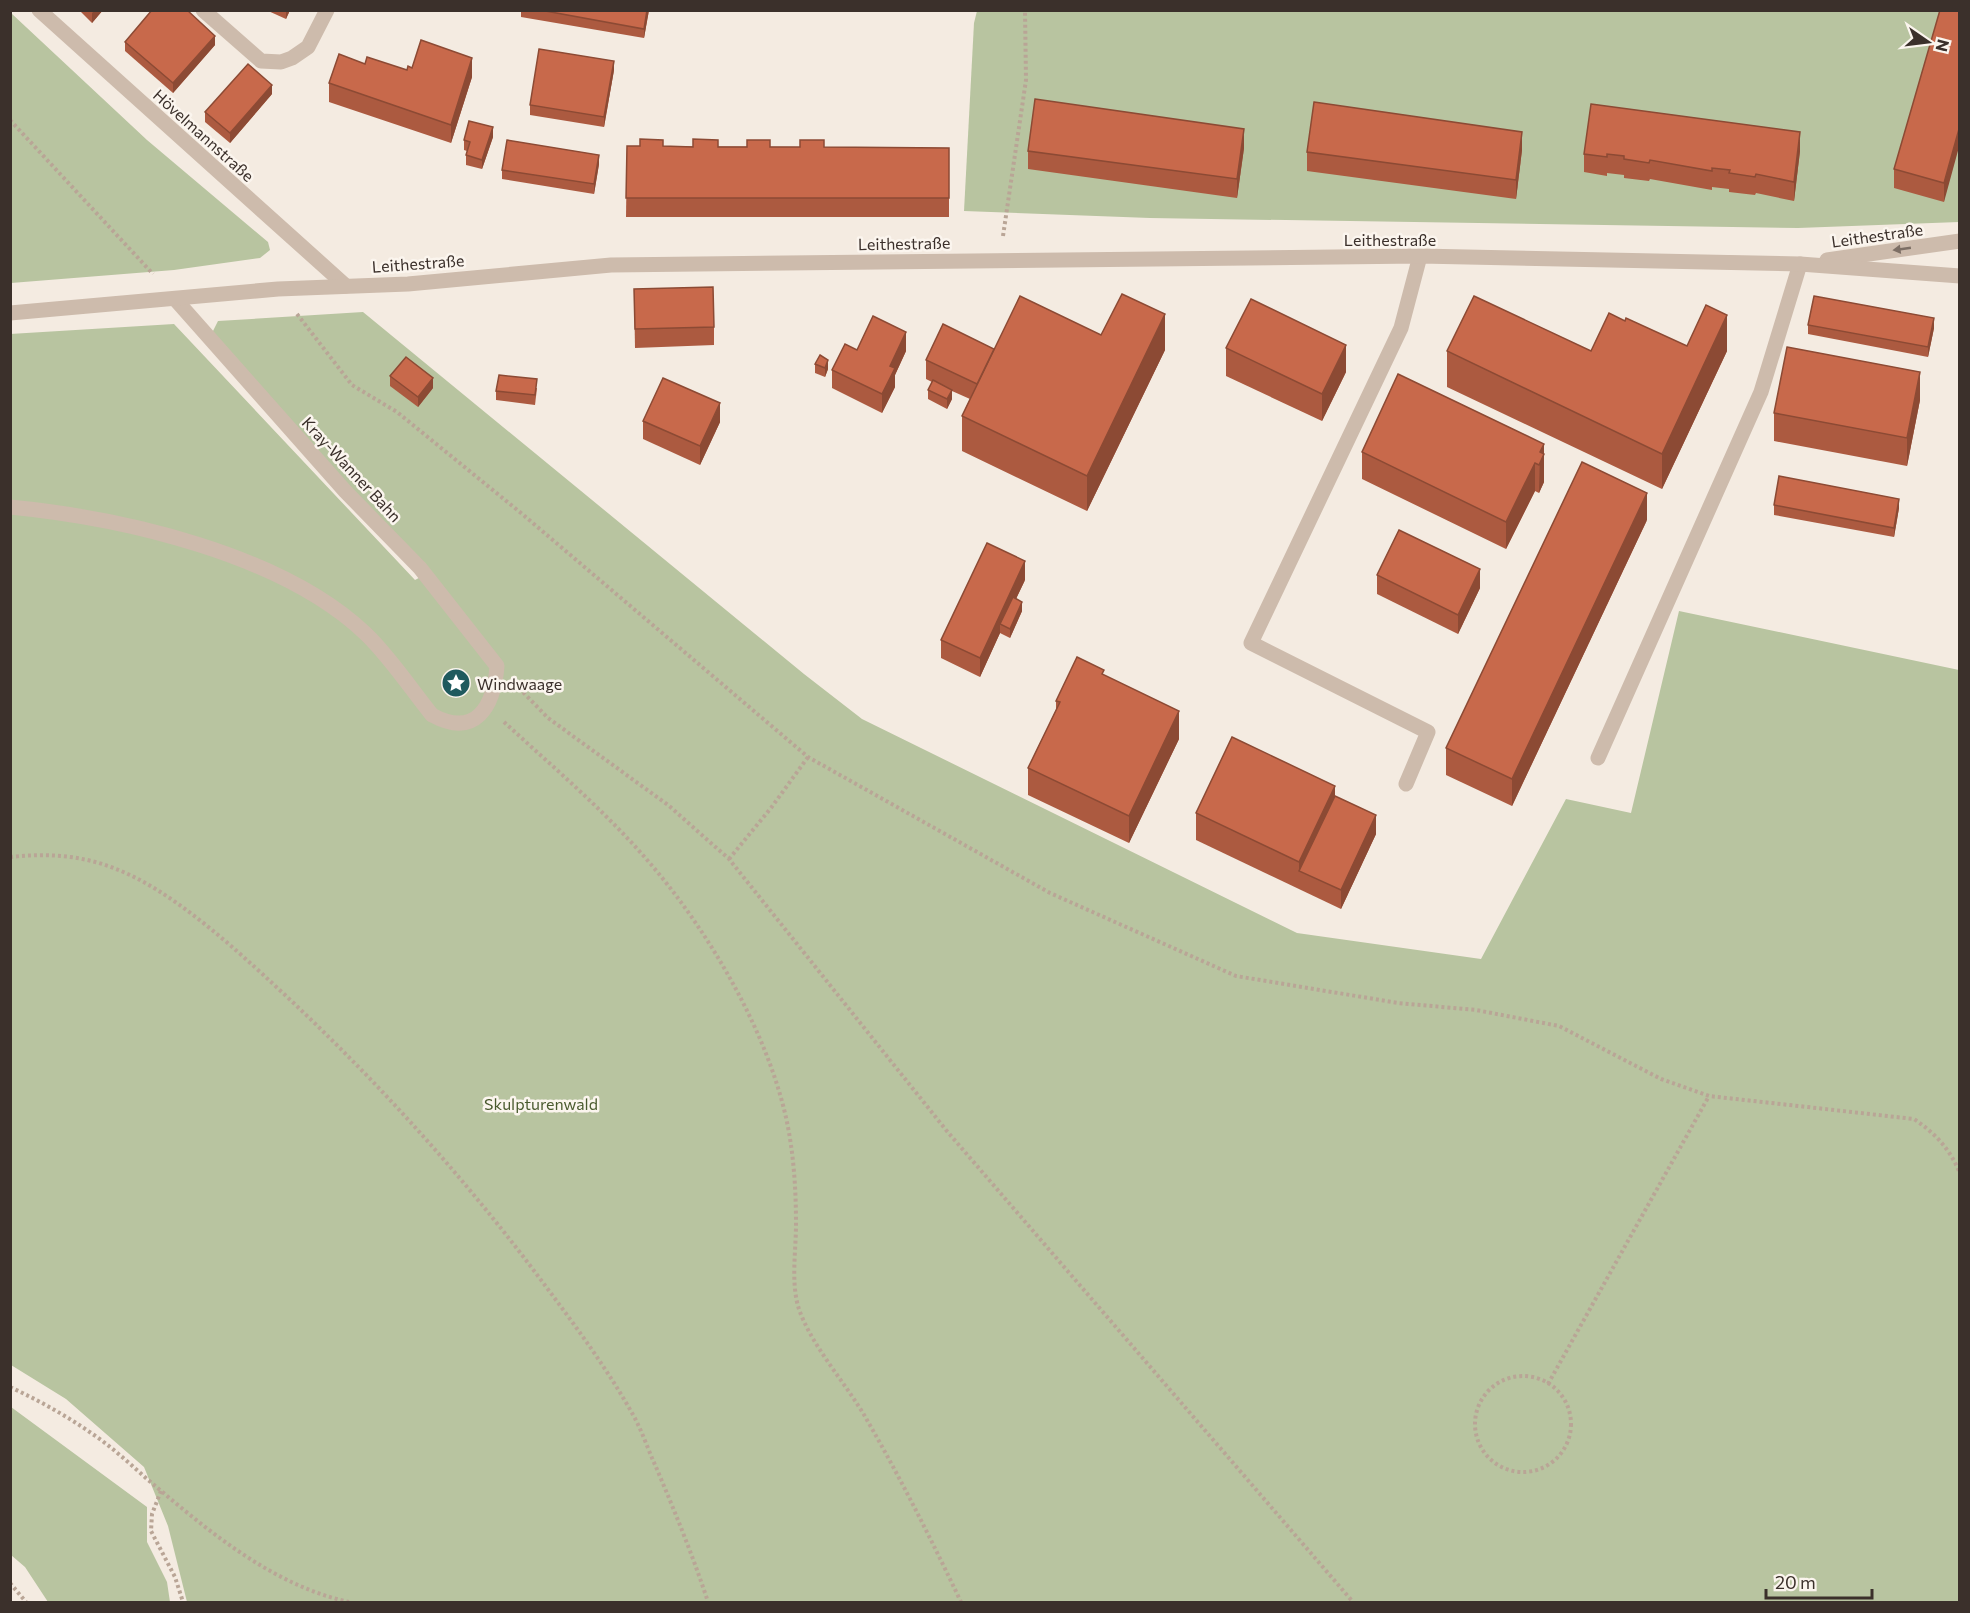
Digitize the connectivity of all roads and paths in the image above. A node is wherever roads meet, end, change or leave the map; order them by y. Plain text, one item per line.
1 (39, 10) edge
2 (202, 10) edge
3 (327, 10) edge
4 (1025, 10) edge
5 (10, 120) edge
6 (1959, 241) edge
7 (1420, 256) junction
8 (1000, 260) junction
9 (1800, 264) junction
10 (1959, 276) edge
11 (346, 286) junction
12 (278, 289) junction
13 (175, 299) junction
14 (10, 313) edge
15 (10, 507) edge
16 (497, 666) junction
17 (488, 707) junction
18 (808, 757) junction
19 (1598, 758) dead end
20 (1406, 784) dead end
21 (10, 857) edge
22 (729, 858) junction
23 (1709, 1096) junction
24 (1959, 1174) edge
25 (1548, 1384) junction
26 (10, 1387) edge
27 (161, 1491) junction
28 (10, 1583) edge
29 (26, 1602) edge
30 (183, 1602) edge
31 (349, 1602) edge
32 (708, 1602) edge
33 (961, 1602) edge
34 (1353, 1602) edge

1 - 11 street, Hövelmannstraße
2 - 3 street
4 - 8 path
5 - 13 path
6 -> 9 street, Leithestraße
7 - 8 street, Leithestraße
7 - 9 street, Leithestraße
7 - 20 street
8 - 11 street, Leithestraße
9 - 10 street, Leithestraße
9 - 19 street
11 - 12 street, Leithestraße
12 - 13 street, Leithestraße
12 - 18 path
13 - 14 street, Leithestraße
13 - 16 street, Kray-Wanner Bahn
15 - 17 street
16 - 17 street
16 - 22 path
17 - 33 path
18 - 22 path
18 - 23 path
21 - 32 path
22 - 34 path
23 - 24 path
23 - 25 path
25 - 25 path
26 - 27 path
27 - 30 path
27 - 31 path
28 - 29 path

